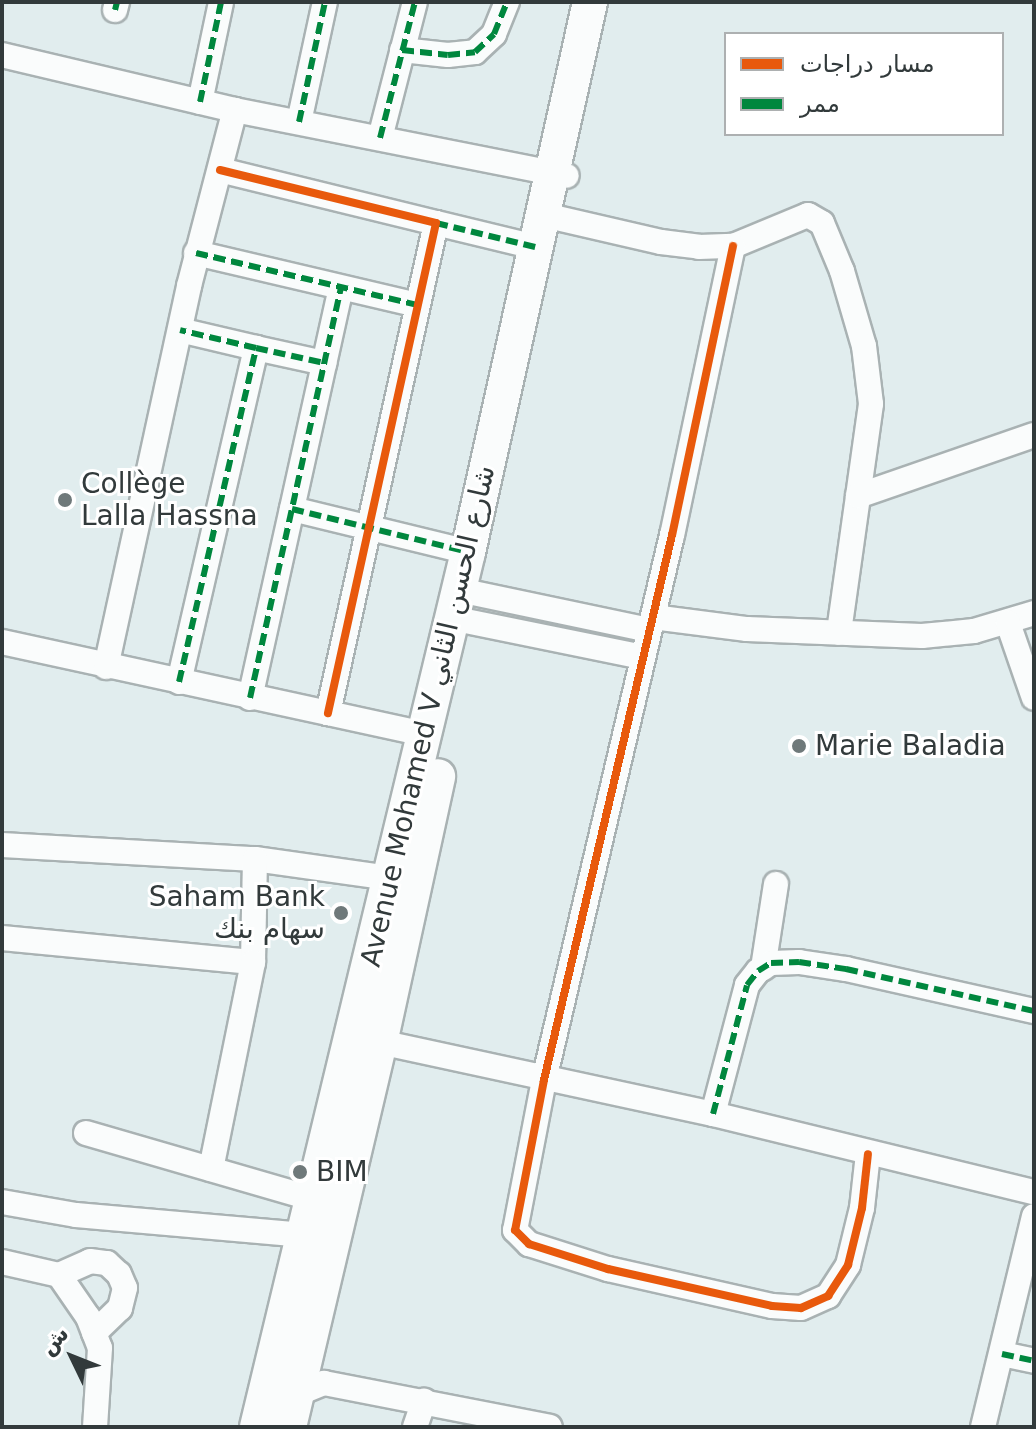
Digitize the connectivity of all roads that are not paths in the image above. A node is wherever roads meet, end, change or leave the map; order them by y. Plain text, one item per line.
1 (221, 2) edge
2 (325, 2) edge
3 (415, 2) edge
4 (507, 2) edge
5 (590, 2) edge
6 (611, 2) edge
7 (402, 50) junction
8 (2, 55) edge
9 (200, 102) junction
10 (235, 110) junction
11 (299, 122) junction
12 (380, 138) junction
13 (220, 170) junction
14 (561, 175) junction
15 (436, 223) junction
16 (546, 226) junction
17 (733, 246) junction
18 (196, 253) junction
19 (341, 288) junction
20 (417, 305) junction
21 (180, 330) junction
22 (256, 348) junction
23 (324, 363) junction
24 (1034, 435) edge
25 (858, 496) junction
26 (292, 509) junction
27 (369, 529) junction
28 (468, 552) junction
29 (465, 606) junction
30 (1034, 613) edge
31 (651, 623) junction
32 (1008, 623) junction
33 (839, 633) junction
34 (2, 642) edge
35 (642, 657) junction
36 (106, 667) junction
37 (179, 682) junction
38 (250, 698) junction
39 (1034, 698) edge
40 (328, 713) junction
41 (424, 734) junction
42 (2, 845) edge
43 (255, 859) junction
44 (391, 878) junction
45 (776, 884) dead end
46 (2, 938) edge
47 (253, 962) junction
48 (763, 968) junction
49 (1034, 1011) edge
50 (366, 1039) junction
51 (544, 1080) junction
52 (713, 1114) junction
53 (86, 1133) dead end
54 (868, 1154) junction
55 (211, 1169) junction
56 (1034, 1192) edge
57 (313, 1199) junction
58 (2, 1202) edge
59 (1034, 1216) edge
60 (304, 1235) junction
61 (2, 1262) edge
62 (59, 1275) junction
63 (94, 1333) junction
64 (1002, 1354) junction
65 (1034, 1361) edge
66 (294, 1377) junction
67 (424, 1401) junction
68 (95, 1427) edge
69 (257, 1427) edge
70 (289, 1427) edge
71 (415, 1427) edge
72 (550, 1427) edge
73 (983, 1427) edge

1 - 9 street
2 - 11 street
3 - 7 street
4 - 7 street
5 - 14 main road, Avenue Mohamed V شارع الحسن الثاني
6 - 14 main road, Avenue Mohamed V شارع الحسن الثاني
7 - 12 street
8 - 9 street
9 - 10 street
10 - 11 street
10 - 13 street
11 - 12 street
12 - 14 street
13 - 15 street
13 - 18 street
14 - 16 main road, Avenue Mohamed V شارع الحسن الثاني
15 - 16 street
15 - 20 street
16 - 17 street
16 - 28 main road, Avenue Mohamed V شارع الحسن الثاني
16 - 29 main road, Avenue Mohamed V شارع الحسن الثاني
17 - 25 street
17 - 31 street
18 - 19 street
18 - 21 street
19 - 20 street
19 - 23 street
20 - 27 street
21 - 22 street
21 - 36 street
22 - 23 street
22 - 37 street
23 - 26 street
24 - 25 street
25 - 33 street
26 - 27 street
26 - 38 street
27 - 28 street
27 - 40 street
28 - 29 main road, Avenue Mohamed V شارع الحسن الثاني
29 - 31 street
29 - 35 street
29 - 41 main road, Avenue Mohamed V شارع الحسن الثاني
29 - 50 main road, Avenue Mohamed V شارع الحسن الثاني
30 - 32 street
31 - 33 street
31 - 35 street
32 - 33 street
32 - 39 street
34 - 36 street
35 - 51 street
36 - 37 street
37 - 38 street
38 - 40 street
40 - 41 street
41 - 44 main road, Avenue Mohamed V شارع الحسن الثاني
42 - 43 street
43 - 44 street
43 - 47 street
44 - 50 main road, Avenue Mohamed V شارع الحسن الثاني
45 - 48 street
46 - 47 street
47 - 55 street
48 - 49 street
48 - 52 street
50 - 51 street
50 - 57 main road, Avenue Mohamed V شارع الحسن الثاني
50 - 66 main road, Avenue Mohamed V شارع الحسن الثاني
51 - 52 street
51 - 54 street
52 - 54 street
53 - 55 street
54 - 56 street
55 - 57 street
57 - 60 main road, Avenue Mohamed V شارع الحسن الثاني
58 - 60 street
59 - 64 street
60 - 66 main road, Avenue Mohamed V شارع الحسن الثاني
61 - 62 street
62 - 63 street
62 - 63 street
63 - 68 street
64 - 65 street
64 - 73 street
66 - 67 street
66 - 69 main road, Avenue Mohamed V شارع الحسن الثاني
66 - 70 main road, Avenue Mohamed V شارع الحسن الثاني
67 - 71 street
67 - 72 street

